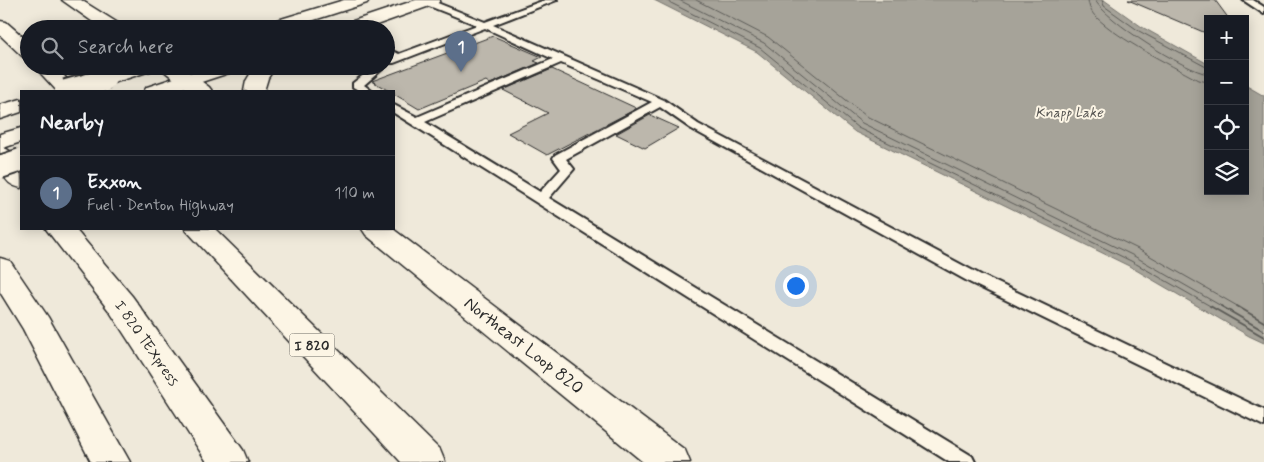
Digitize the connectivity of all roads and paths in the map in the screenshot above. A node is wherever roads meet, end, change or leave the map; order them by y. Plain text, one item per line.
1 (70, 0) edge
2 (360, 0) edge
3 (429, 0) edge
4 (553, 0) edge
5 (1246, 0) edge
6 (1264, 11) edge
7 (101, 20) edge
8 (295, 20) edge
9 (372, 20) edge
10 (485, 25) junction
11 (0, 26) edge
12 (20, 44) edge
13 (395, 56) edge
14 (398, 58) junction
15 (561, 59) junction
16 (395, 60) edge
17 (52, 75) edge
18 (120, 75) edge
19 (180, 75) edge
20 (215, 75) edge
21 (260, 75) edge
22 (370, 75) edge
23 (195, 86) edge
24 (66, 90) edge
25 (70, 90) edge
26 (162, 90) edge
27 (254, 90) edge
28 (365, 90) edge
29 (660, 102) junction
30 (20, 105) edge
31 (395, 109) edge
32 (0, 112) edge
33 (416, 122) junction
34 (20, 135) edge
35 (0, 142) edge
36 (0, 154) edge
37 (20, 160) edge
38 (0, 167) edge
39 (20, 180) edge
40 (541, 199) junction
41 (61, 230) edge
42 (200, 230) edge
43 (377, 230) edge
44 (0, 268) edge
45 (1264, 418) edge
46 (111, 462) edge
47 (229, 462) edge
48 (426, 462) edge
49 (670, 462) edge
50 (965, 462) edge

1 - 7 main road
2 - 8 main road
3 - 9 main road
3 - 10 lane
4 - 10 lane
5 - 6 lane
10 - 14 lane
10 - 15 lane
11 - 12 main road
13 - 14 lane
14 - 16 lane
15 - 29 lane
15 - 33 lane
17 - 24 main road
18 - 25 main road, bridge
19 - 23 main road
20 - 23 main road
21 - 27 main road
22 - 28 lane
23 - 26 main road
29 - 40 lane
29 - 45 lane
30 - 32 main road
31 - 33 lane
33 - 40 lane
34 - 35 main road
36 - 39 main road
37 - 38 main road, bridge
40 - 50 lane
41 - 47 main road, I 820 TEXpress
42 - 48 main road, I 820
43 - 49 main road, Northeast Loop 820
44 - 46 main road

